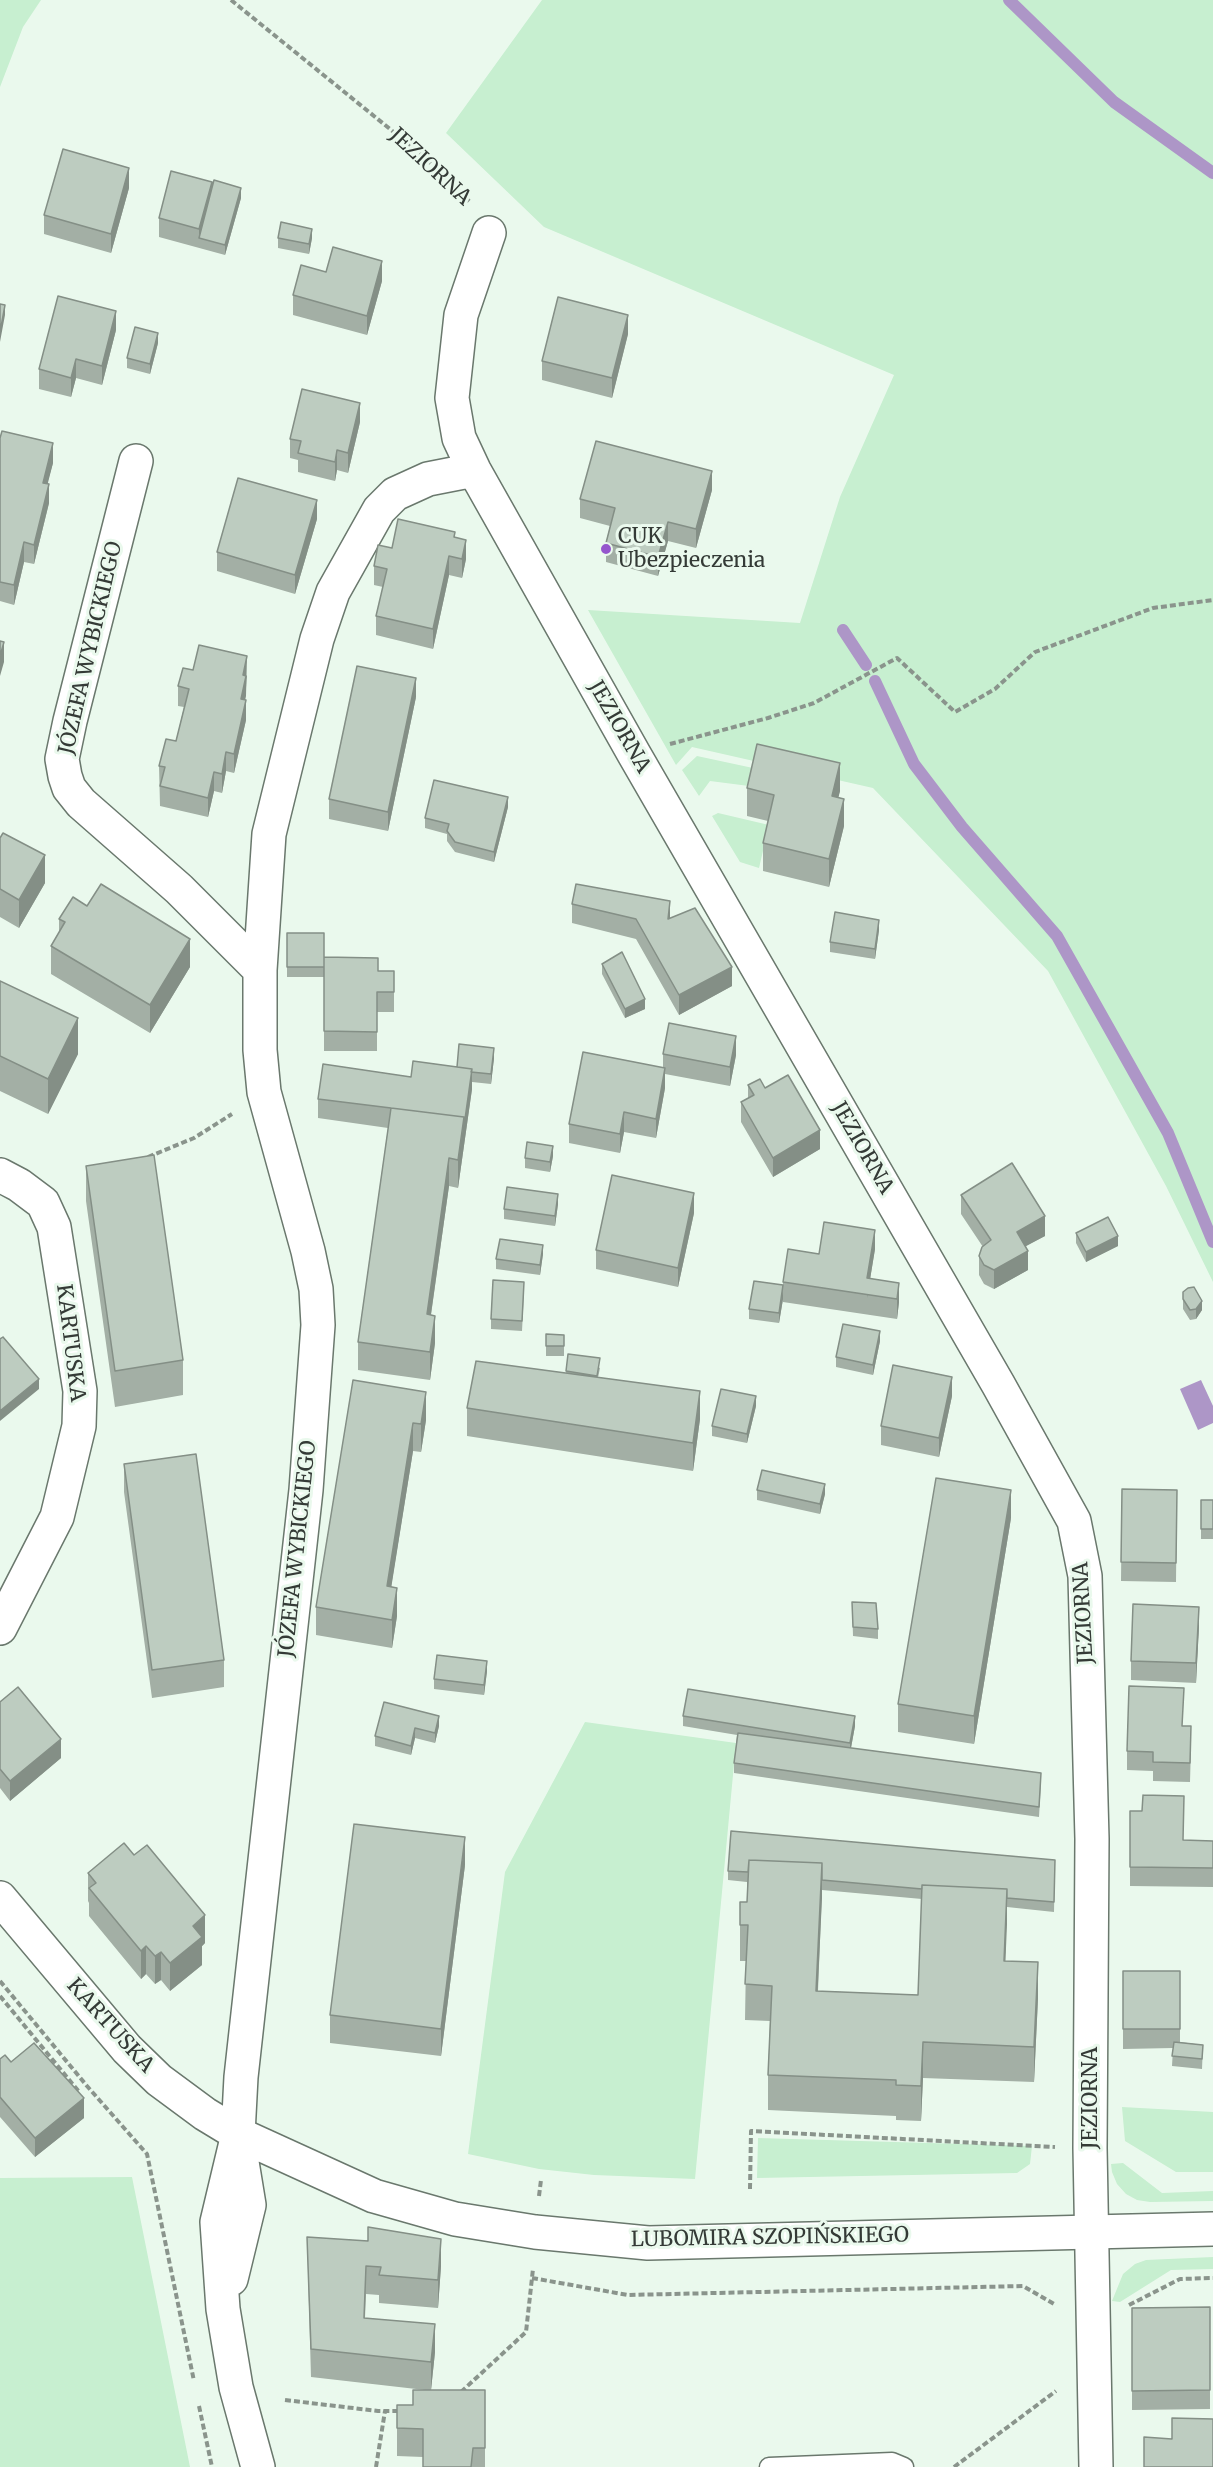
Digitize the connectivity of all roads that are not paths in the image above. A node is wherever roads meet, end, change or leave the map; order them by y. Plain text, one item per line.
1 (489, 232) road end
2 (136, 461) dead end
3 (474, 470) junction
4 (260, 970) junction
5 (0, 1175) edge
6 (0, 1628) edge
7 (0, 1898) edge
8 (238, 2134) junction
9 (1213, 2229) edge
10 (1092, 2231) junction
11 (258, 2467) edge
12 (769, 2467) edge
13 (904, 2467) edge
14 (1096, 2467) edge

1 - 3 street, JEZIORNA
2 - 4 street, JÓZEFA WYBICKIEGO
3 - 4 street, JÓZEFA WYBICKIEGO
3 - 10 street, JEZIORNA
4 - 8 street, JÓZEFA WYBICKIEGO
5 - 6 street, KARTUSKA
7 - 8 street, KARTUSKA
8 - 10 street, LUBOMIRA SZOPIŃSKIEGO
8 - 11 street, JÓZEFA WYBICKIEGO
9 - 10 street, LUBOMIRA SZOPIŃSKIEGO
10 - 14 street, JEZIORNA
12 - 13 lane

